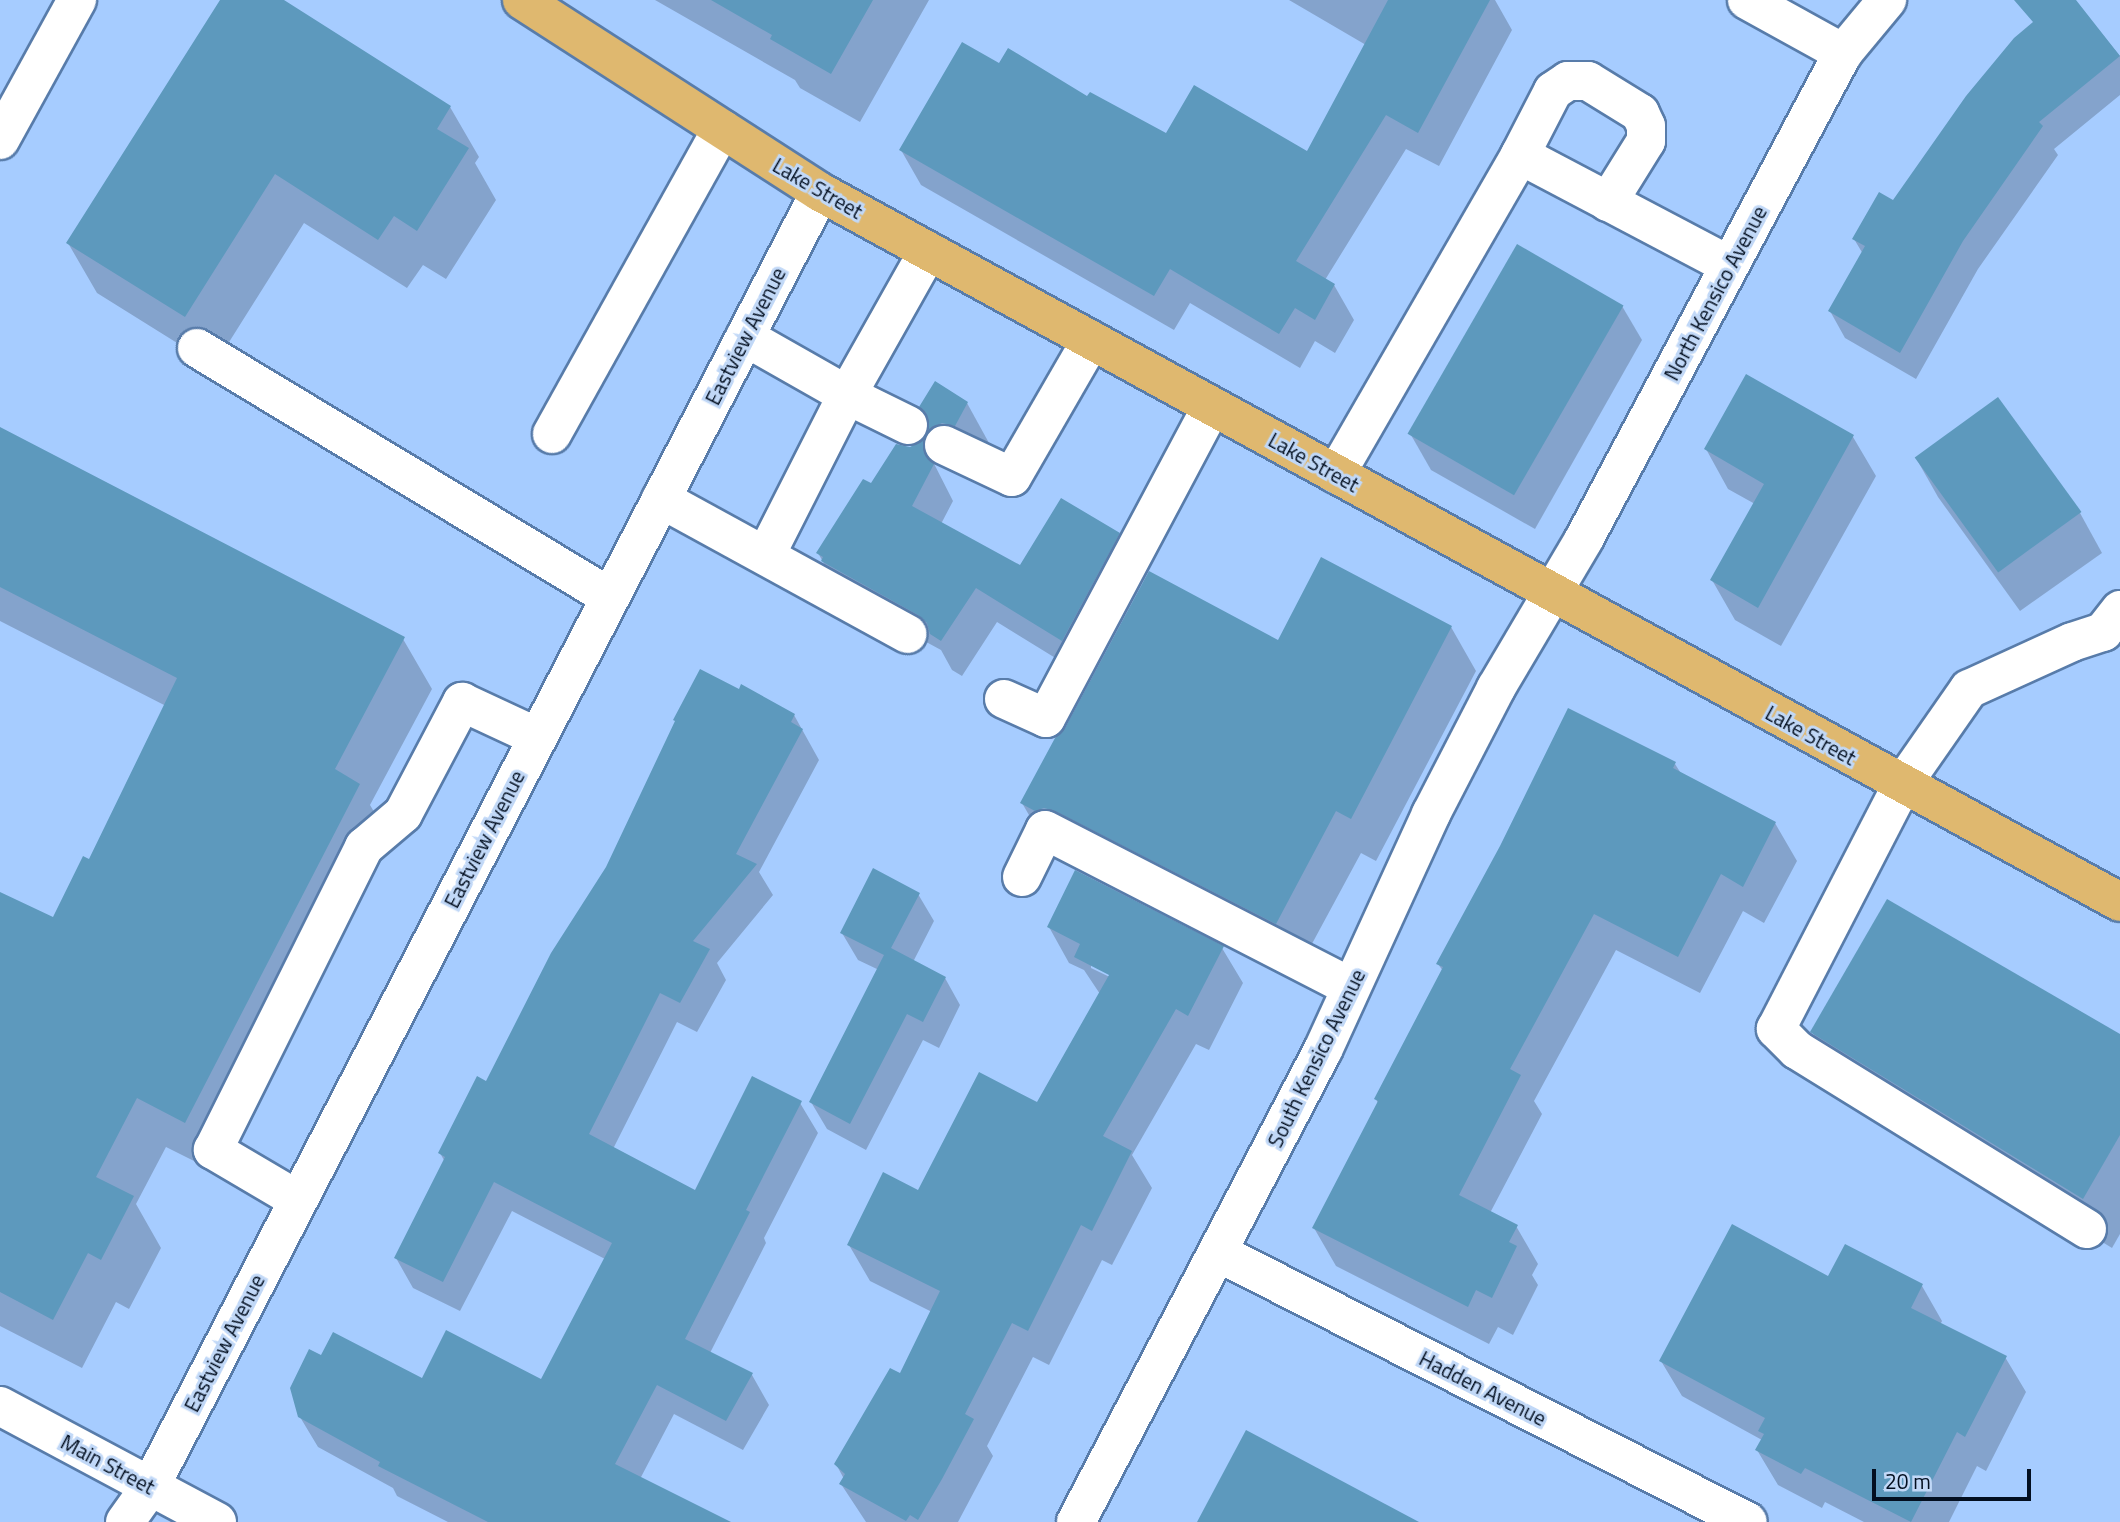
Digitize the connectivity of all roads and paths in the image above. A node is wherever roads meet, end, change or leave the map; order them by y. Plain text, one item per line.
1 (77, 0) edge
2 (522, 0) edge
3 (1747, 0) edge
4 (1887, 0) edge
5 (1843, 53) junction
6 (722, 129) junction
7 (0, 140) edge
8 (1520, 155) junction
9 (820, 192) junction
10 (1608, 202) junction
11 (928, 251) junction
12 (1729, 265) junction
13 (745, 337) junction
14 (1091, 340) junction
15 (197, 348) dead end
16 (847, 395) junction
17 (1212, 406) junction
18 (908, 425) dead end
19 (552, 434) dead end
20 (944, 445) dead end
21 (1336, 474) junction
22 (661, 499) junction
23 (766, 555) junction
24 (1554, 594) junction
25 (611, 597) junction
26 (2120, 610) edge
27 (908, 634) dead end
28 (1004, 699) dead end
29 (537, 737) junction
30 (1902, 785) junction
31 (1022, 877) dead end
32 (2120, 902) edge
33 (1351, 987) junction
34 (298, 1200) junction
35 (2087, 1228) dead end
36 (1219, 1253) junction
37 (0, 1406) edge
38 (147, 1504) edge
39 (125, 1522) edge
40 (217, 1522) edge
41 (1076, 1522) edge
42 (1748, 1522) edge

1 - 7 street
2 - 6 main road, Lake Street
3 - 5 street
4 - 5 street, North Kensico Avenue
5 - 12 street, North Kensico Avenue
6 - 9 main road, Lake Street
6 - 19 street
8 - 10 street
8 - 10 street
8 - 21 street
9 - 11 main road, Lake Street
9 - 13 street, Eastview Avenue
10 - 12 street
11 - 14 main road, Lake Street
11 - 16 street
12 - 24 street, North Kensico Avenue
13 - 16 street
13 - 22 street, Eastview Avenue
14 - 17 main road, Lake Street
14 - 20 street
15 - 25 street
16 - 18 street
16 - 23 street
17 - 21 main road, Lake Street
17 - 28 street
21 - 24 main road, Lake Street
22 - 23 street
22 - 25 street, Eastview Avenue
23 - 27 street
24 - 30 main road, Lake Street
24 - 33 street, South Kensico Avenue
25 - 29 street, Eastview Avenue
26 - 30 street
29 - 34 street, Eastview Avenue
29 - 34 street
30 - 32 main road, Lake Street
30 - 35 street
31 - 33 street
33 - 36 street, South Kensico Avenue
34 - 38 street, Eastview Avenue
36 - 41 street, South Kensico Avenue
36 - 42 street, Hadden Avenue
37 - 38 street, Main Street
38 - 39 street, Eastview Avenue
38 - 40 street, Main Street

